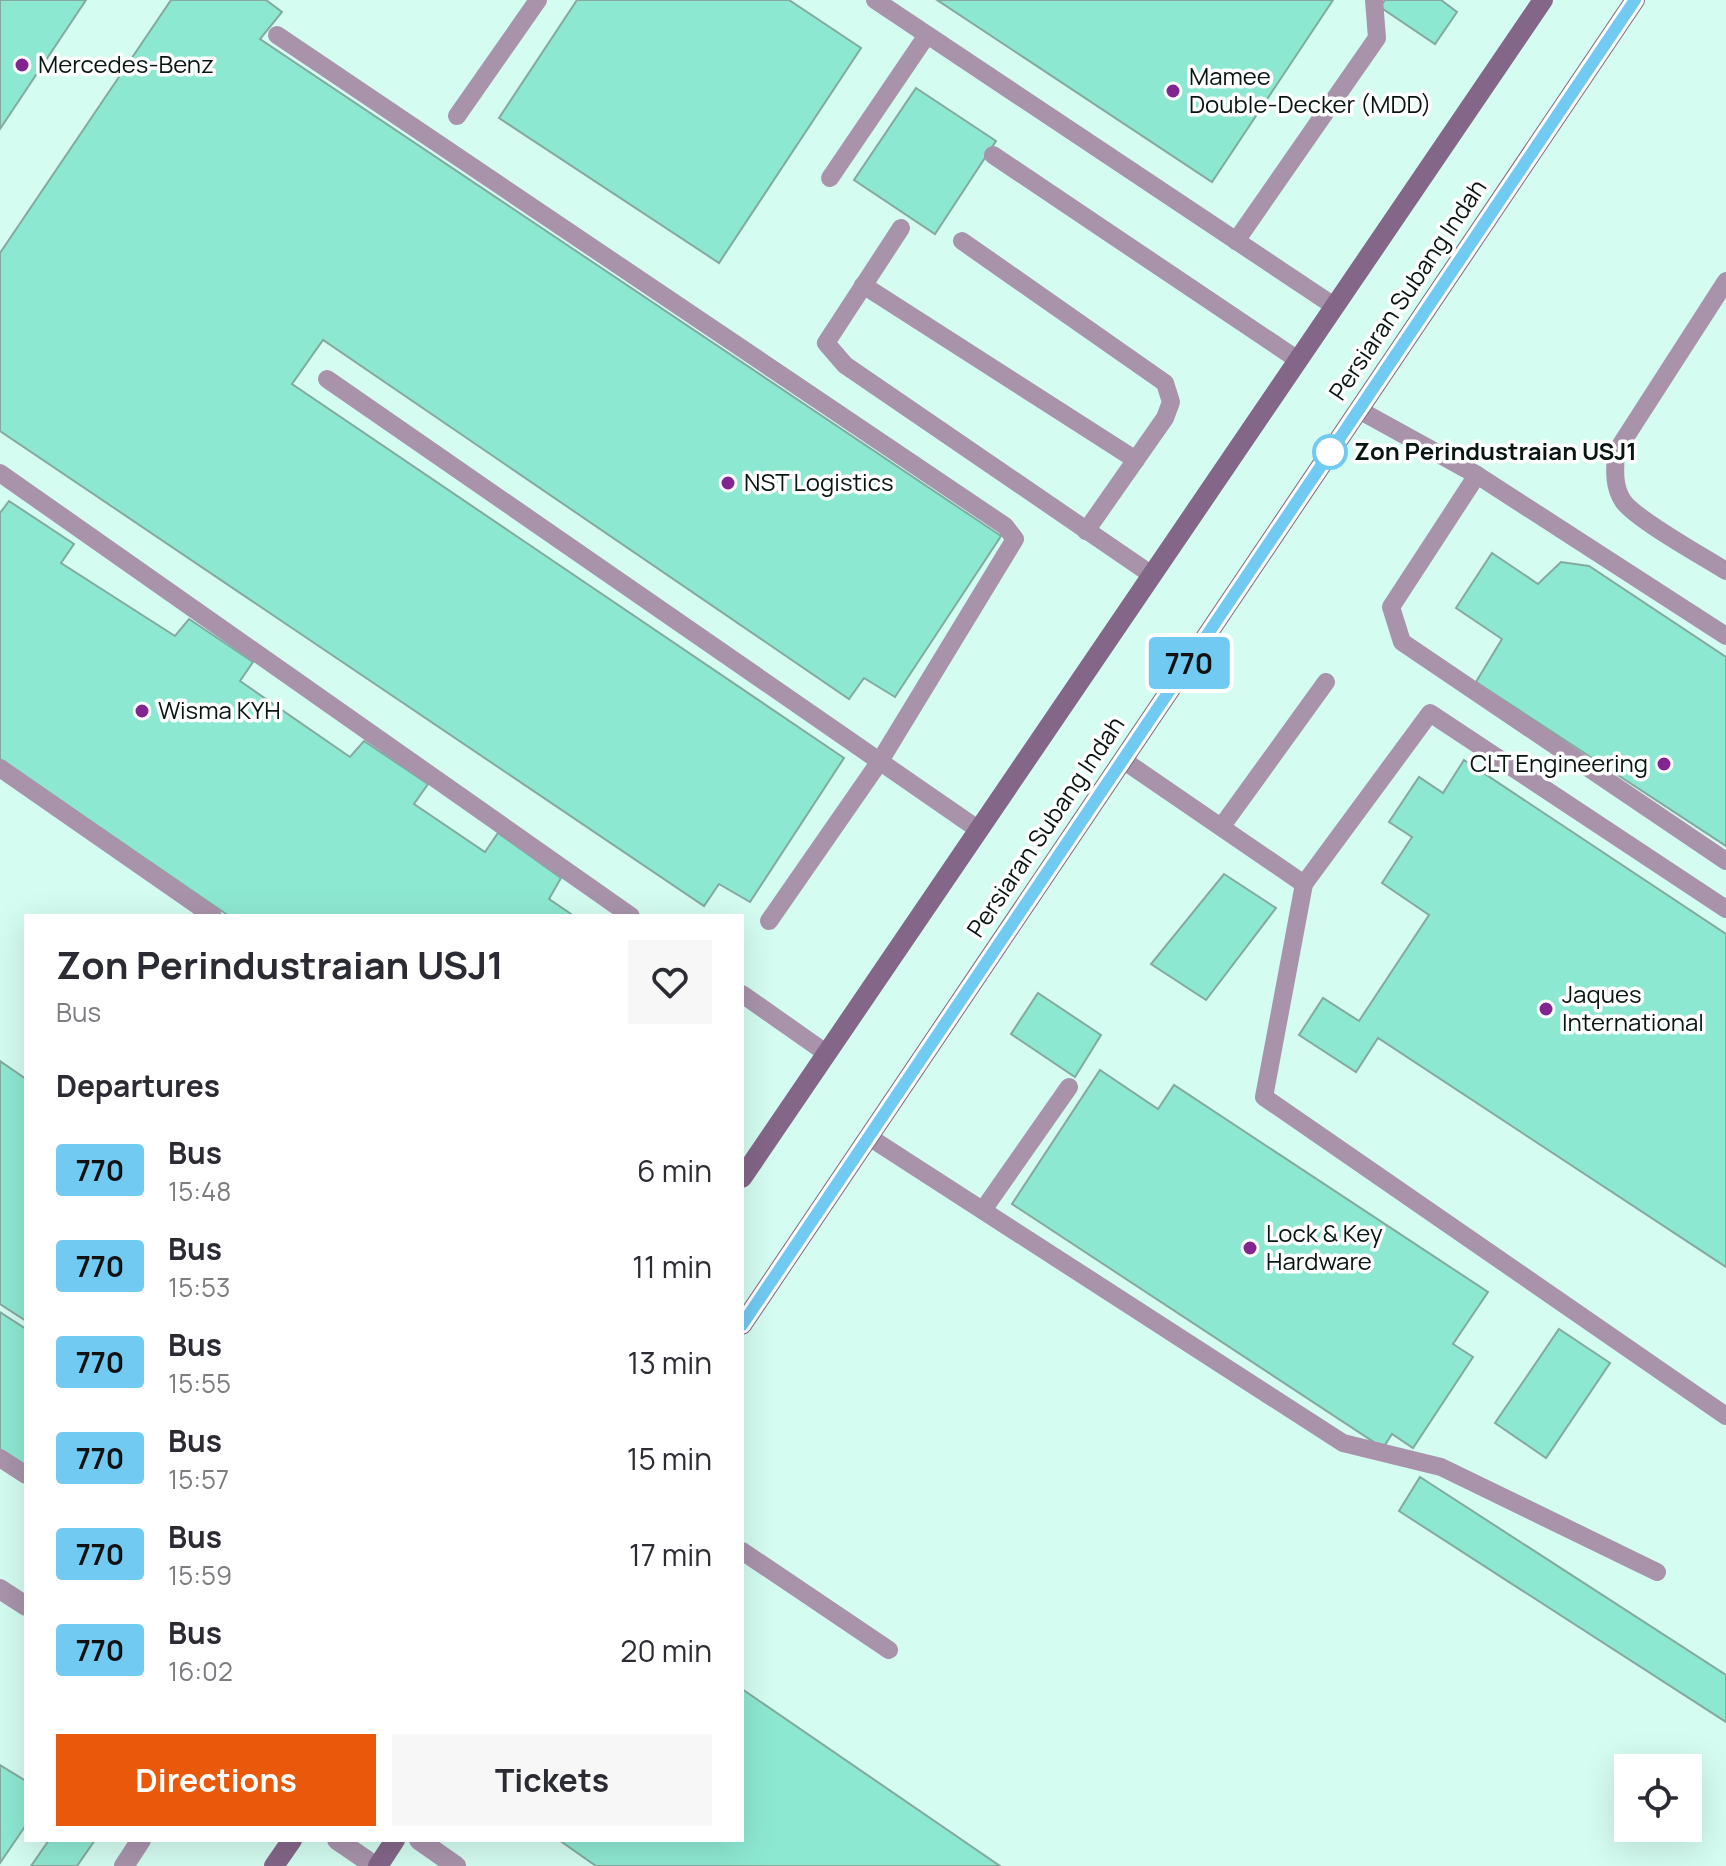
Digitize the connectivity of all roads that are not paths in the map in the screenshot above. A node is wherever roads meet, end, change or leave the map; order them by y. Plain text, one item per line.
1 (538, 0) edge
2 (875, 0) edge
3 (1374, 0) edge
4 (1543, 0) edge
5 (1635, 0) edge
6 (277, 35) dead end
7 (927, 35) junction
8 (457, 116) dead end
9 (993, 155) dead end
10 (830, 178) dead end
11 (901, 228) dead end
12 (962, 241) dead end
13 (1236, 241) junction
14 (1726, 281) edge
15 (863, 285) junction
16 (1334, 306) junction
17 (1298, 360) junction
18 (327, 379) dead end
19 (1359, 410) junction
20 (1136, 460) junction
21 (0, 473) edge
22 (1477, 475) junction
23 (1086, 531) junction
24 (1726, 571) edge
25 (1152, 575) junction
26 (1726, 636) edge
27 (1326, 682) dead end
28 (1123, 760) junction
29 (880, 761) junction
30 (0, 768) edge
31 (1222, 826) junction
32 (979, 830) junction
33 (1726, 861) edge
34 (1304, 884) junction
35 (1726, 909) edge
36 (210, 914) edge
37 (628, 914) edge
38 (769, 921) dead end
39 (744, 995) edge
40 (826, 1053) junction
41 (1069, 1087) dead end
42 (869, 1137) junction
43 (744, 1175) edge
44 (983, 1210) junction
45 (744, 1322) edge
46 (1726, 1416) edge
47 (0, 1458) edge
48 (24, 1474) edge
49 (744, 1552) edge
50 (1657, 1572) dead end
51 (0, 1589) edge
52 (24, 1605) edge
53 (889, 1650) dead end
54 (140, 1842) edge
55 (291, 1842) edge
56 (340, 1842) edge
57 (394, 1842) edge
58 (422, 1842) edge
59 (124, 1866) edge
60 (274, 1866) edge
61 (376, 1866) edge
62 (456, 1866) edge

1 - 8 lane
2 - 7 lane
3 - 13 lane
4 - 16 main road
5 - 19 main road, Persiaran Subang Indah
6 - 29 lane
7 - 10 lane
7 - 13 lane
9 - 17 lane
11 - 15 lane
12 - 20 lane
13 - 16 lane
14 - 24 lane
15 - 20 lane
15 - 23 lane
16 - 17 main road
17 - 25 main road
18 - 29 lane
19 - 22 lane
19 - 28 main road, Persiaran Subang Indah
20 - 23 lane
21 - 37 lane
22 - 26 lane
22 - 33 lane
23 - 25 lane
25 - 32 main road
27 - 31 lane
28 - 31 lane
28 - 42 main road, Persiaran Subang Indah
29 - 32 lane
29 - 38 lane
30 - 36 lane
31 - 34 lane
32 - 40 main road
34 - 35 lane
34 - 46 lane
39 - 40 lane
40 - 43 main road
41 - 44 lane
42 - 44 lane
42 - 45 main road, Persiaran Subang Indah
44 - 50 lane
47 - 48 lane
49 - 53 lane
51 - 52 street
54 - 59 street
55 - 60 main road
56 - 61 street
57 - 61 main road
58 - 62 street

